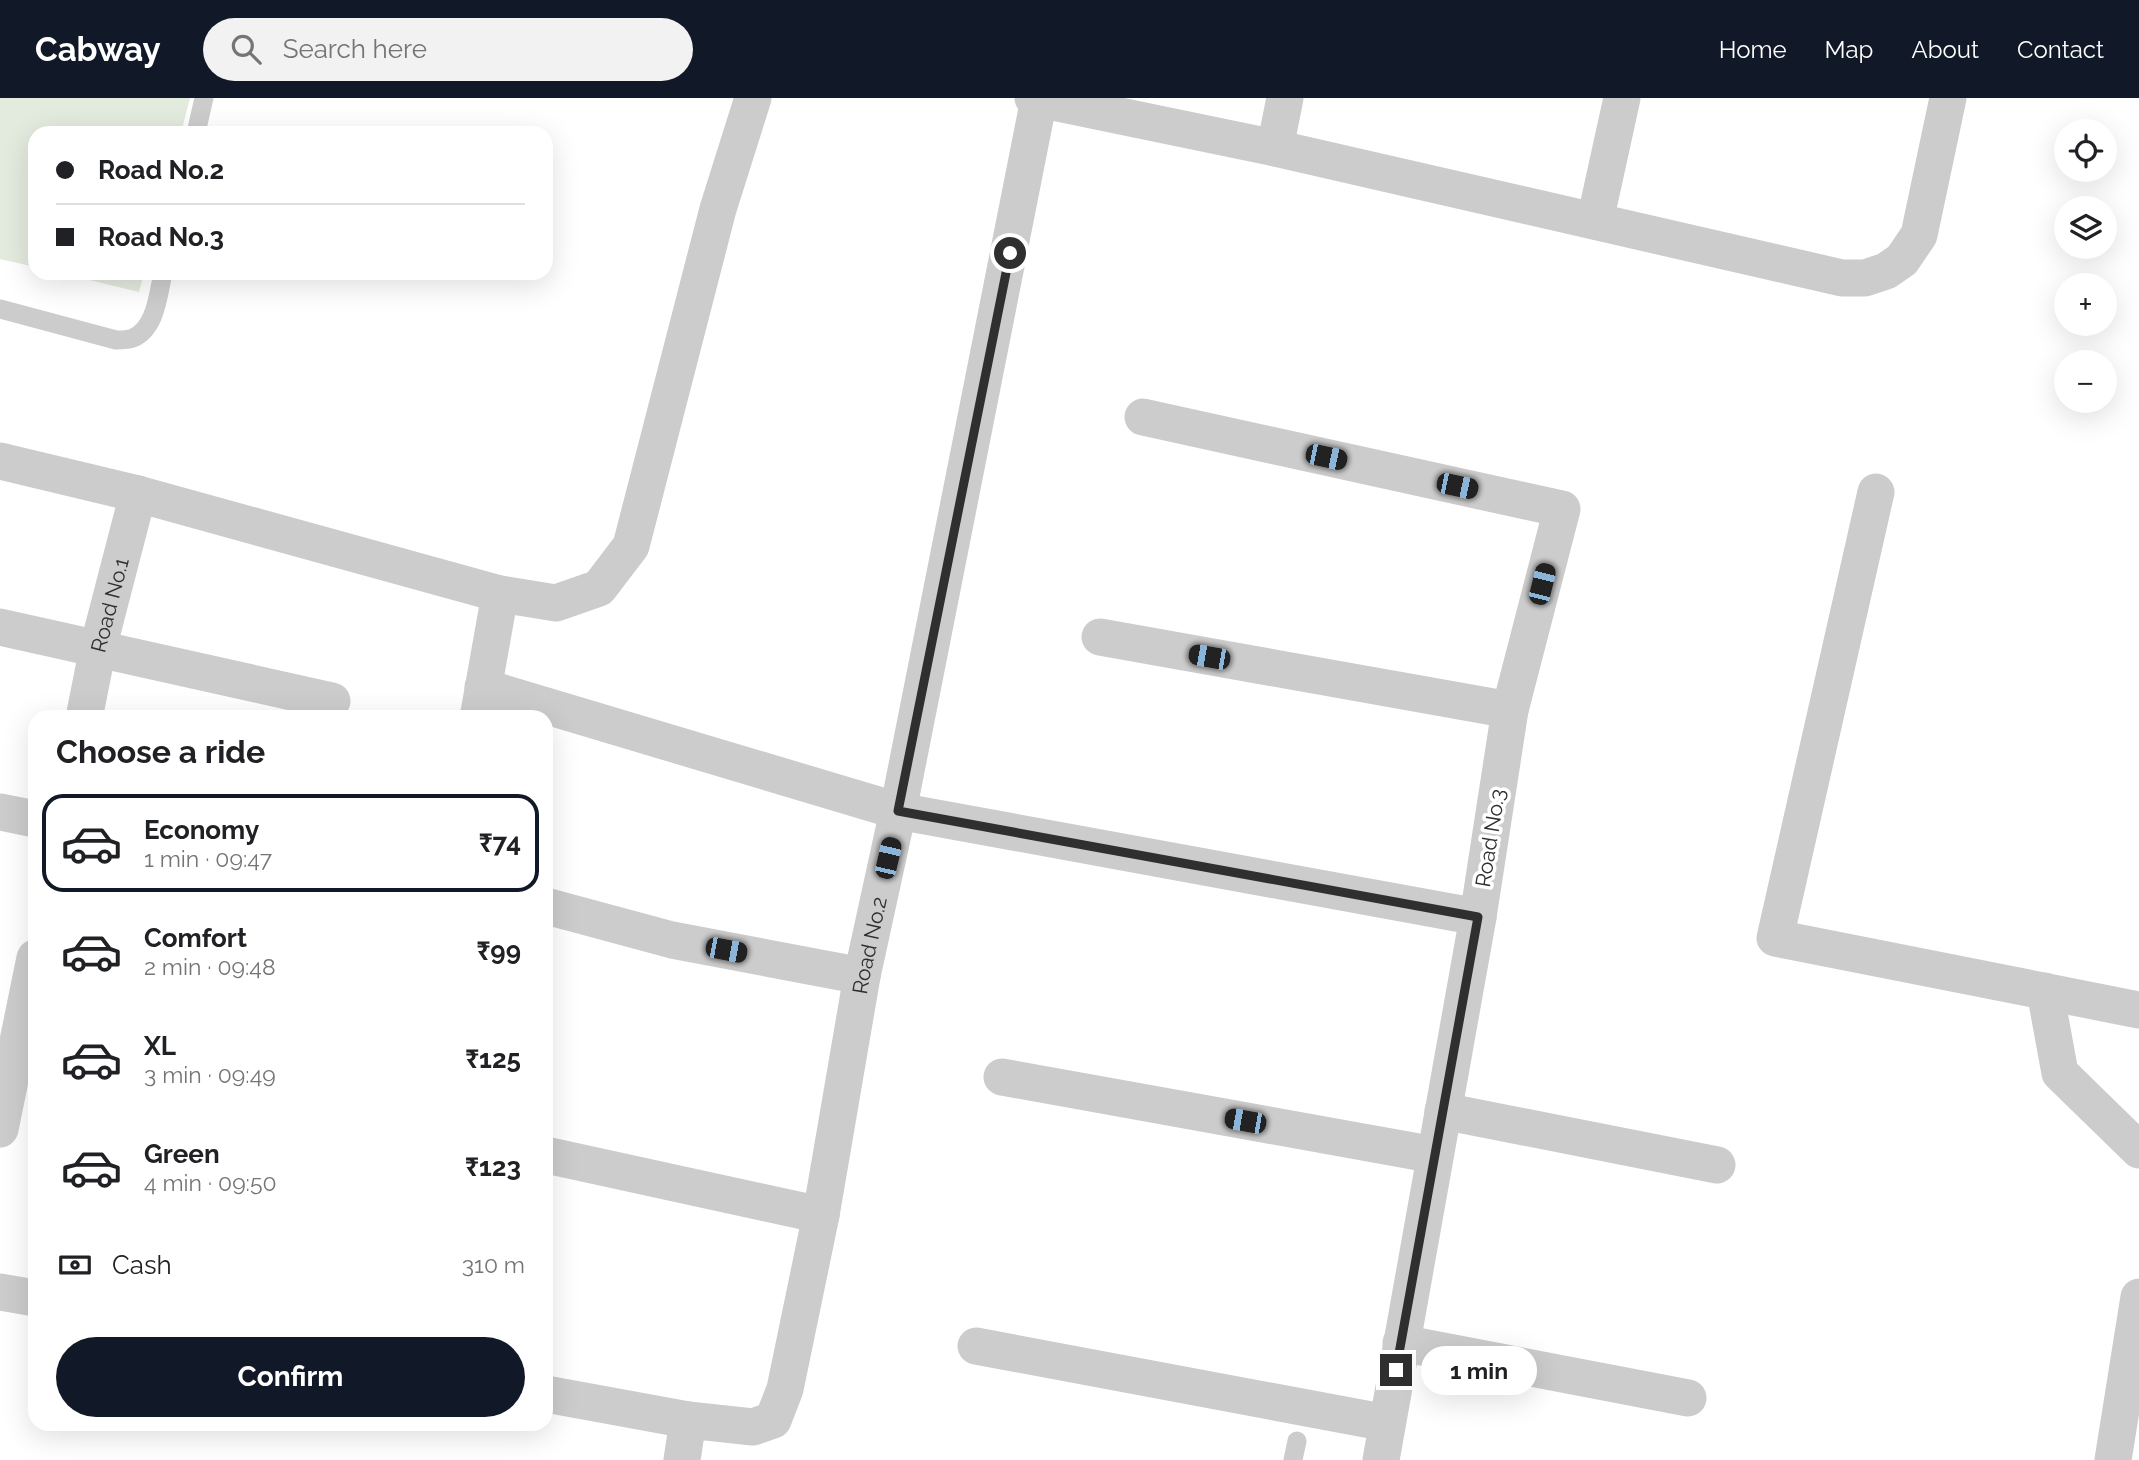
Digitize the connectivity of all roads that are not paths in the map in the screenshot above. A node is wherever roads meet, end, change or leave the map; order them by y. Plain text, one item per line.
1 (204, 98) edge
2 (753, 98) edge
3 (1284, 98) edge
4 (1622, 98) edge
5 (1948, 98) edge
6 (1036, 99) edge
7 (198, 126) edge
8 (1275, 148) junction
9 (1595, 221) junction
10 (161, 280) edge
11 (0, 309) edge
12 (1143, 417) dead end
13 (0, 461) edge
14 (1876, 492) dead end
15 (138, 494) junction
16 (500, 594) junction
17 (0, 627) edge
18 (1100, 638) dead end
19 (98, 648) junction
20 (332, 701) dead end
21 (480, 702) edge
22 (86, 710) edge
23 (511, 710) edge
24 (1510, 710) junction
25 (553, 721) edge
26 (898, 811) junction
27 (0, 812) edge
28 (28, 818) edge
29 (553, 908) edge
30 (1478, 917) junction
31 (862, 976) junction
32 (2045, 991) junction
33 (28, 995) edge
34 (2139, 1010) edge
35 (16, 1059) edge
36 (1002, 1077) dead end
37 (1443, 1111) junction
38 (0, 1129) edge
39 (2139, 1150) edge
40 (1435, 1155) junction
41 (553, 1157) edge
42 (1717, 1166) dead end
43 (821, 1215) junction
44 (0, 1292) edge
45 (28, 1297) edge
46 (2139, 1297) edge
47 (1401, 1343) junction
48 (975, 1346) dead end
49 (553, 1395) edge
50 (1688, 1398) dead end
51 (688, 1420) junction
52 (1387, 1423) junction
53 (682, 1460) edge
54 (1381, 1460) edge
55 (2113, 1460) edge

1 - 7 lane
2 - 16 street
3 - 8 street
4 - 9 street
5 - 9 street
6 - 8 street
6 - 26 street, Road No.2
8 - 9 street
10 - 11 lane
12 - 24 street, Road No.3
13 - 15 street
14 - 32 street
15 - 16 street
15 - 19 street, Road No.1
16 - 21 street
17 - 19 street
18 - 24 street
19 - 20 street
19 - 22 street, Road No.1
21 - 23 street
24 - 30 street, Road No.3
25 - 26 street
26 - 30 street
26 - 31 street, Road No.2
27 - 28 street
29 - 31 street
30 - 37 street, Road No.3
31 - 43 street, Road No.2
32 - 34 street
32 - 39 street
33 - 35 street
35 - 38 street
36 - 40 street
37 - 40 street, Road No.3
37 - 42 street
40 - 47 street, Road No.3
41 - 43 street
43 - 51 street, Road No.2
44 - 45 street
46 - 55 street
47 - 50 street
47 - 52 street, Road No.3
48 - 52 street
49 - 51 street, Road No.2
51 - 53 street
52 - 54 street, Road No.3

